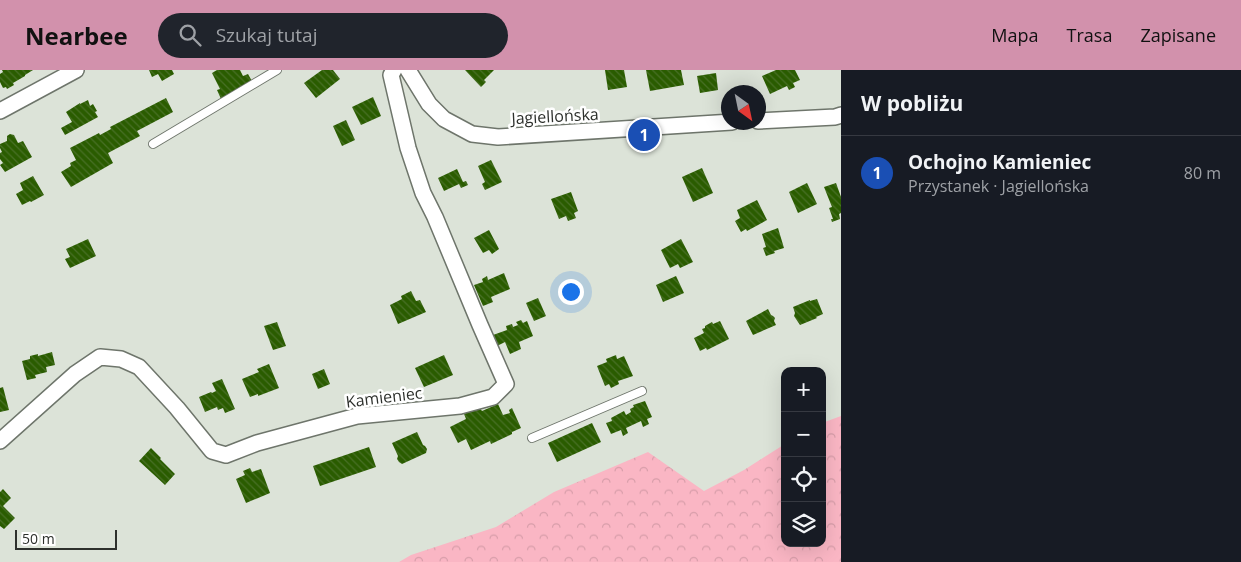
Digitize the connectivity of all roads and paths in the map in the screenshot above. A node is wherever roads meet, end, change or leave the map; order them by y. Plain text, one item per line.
1 (76, 70) edge
2 (277, 70) edge
3 (394, 70) edge
4 (408, 70) edge
5 (0, 112) edge
6 (841, 115) edge
7 (766, 121) edge
8 (721, 123) edge
9 (152, 144) dead end
10 (642, 391) dead end
11 (532, 438) dead end
12 (0, 441) edge

1 - 5 street
2 - 9 lane
3 - 12 street, Kamieniec
4 - 8 street, Jagiellońska
6 - 7 street
10 - 11 lane

